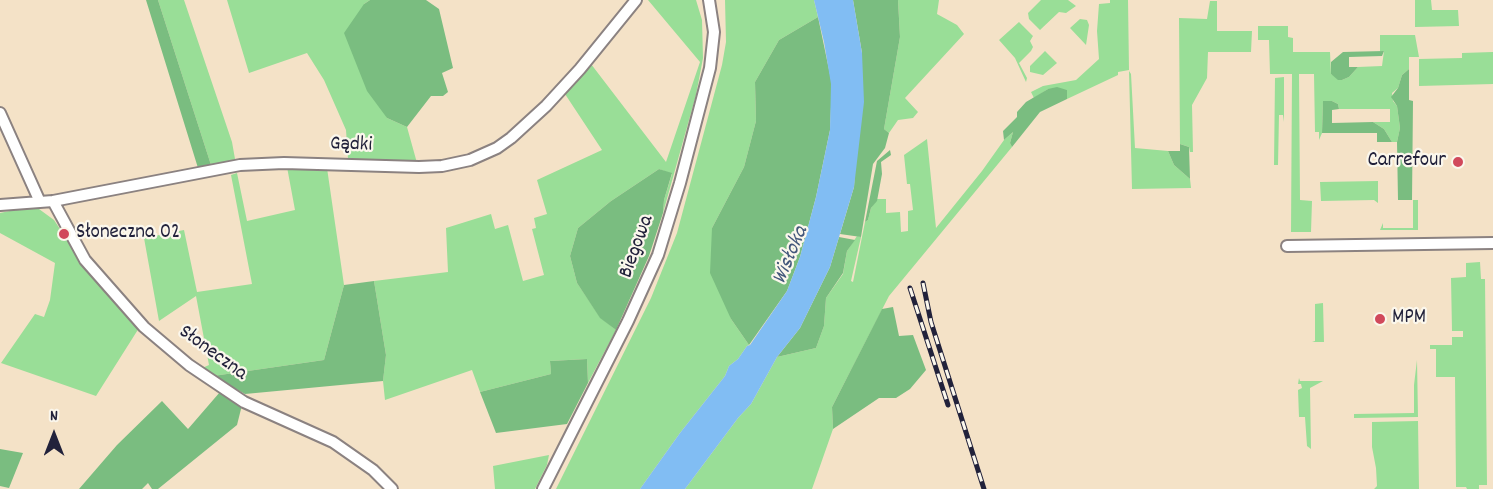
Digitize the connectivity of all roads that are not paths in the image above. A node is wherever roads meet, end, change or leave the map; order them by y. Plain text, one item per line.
1 (636, 0) edge
2 (709, 0) edge
3 (0, 113) edge
4 (52, 201) junction
5 (40, 202) junction
6 (0, 206) edge
7 (1493, 243) edge
8 (1287, 246) dead end
9 (392, 489) edge
10 (543, 489) edge

1 - 4 street, Gądki
2 - 10 street, Biegowa
3 - 5 street
4 - 5 street, Gądki
4 - 9 street, Słoneczna
5 - 6 street, Gądki
7 - 8 street

